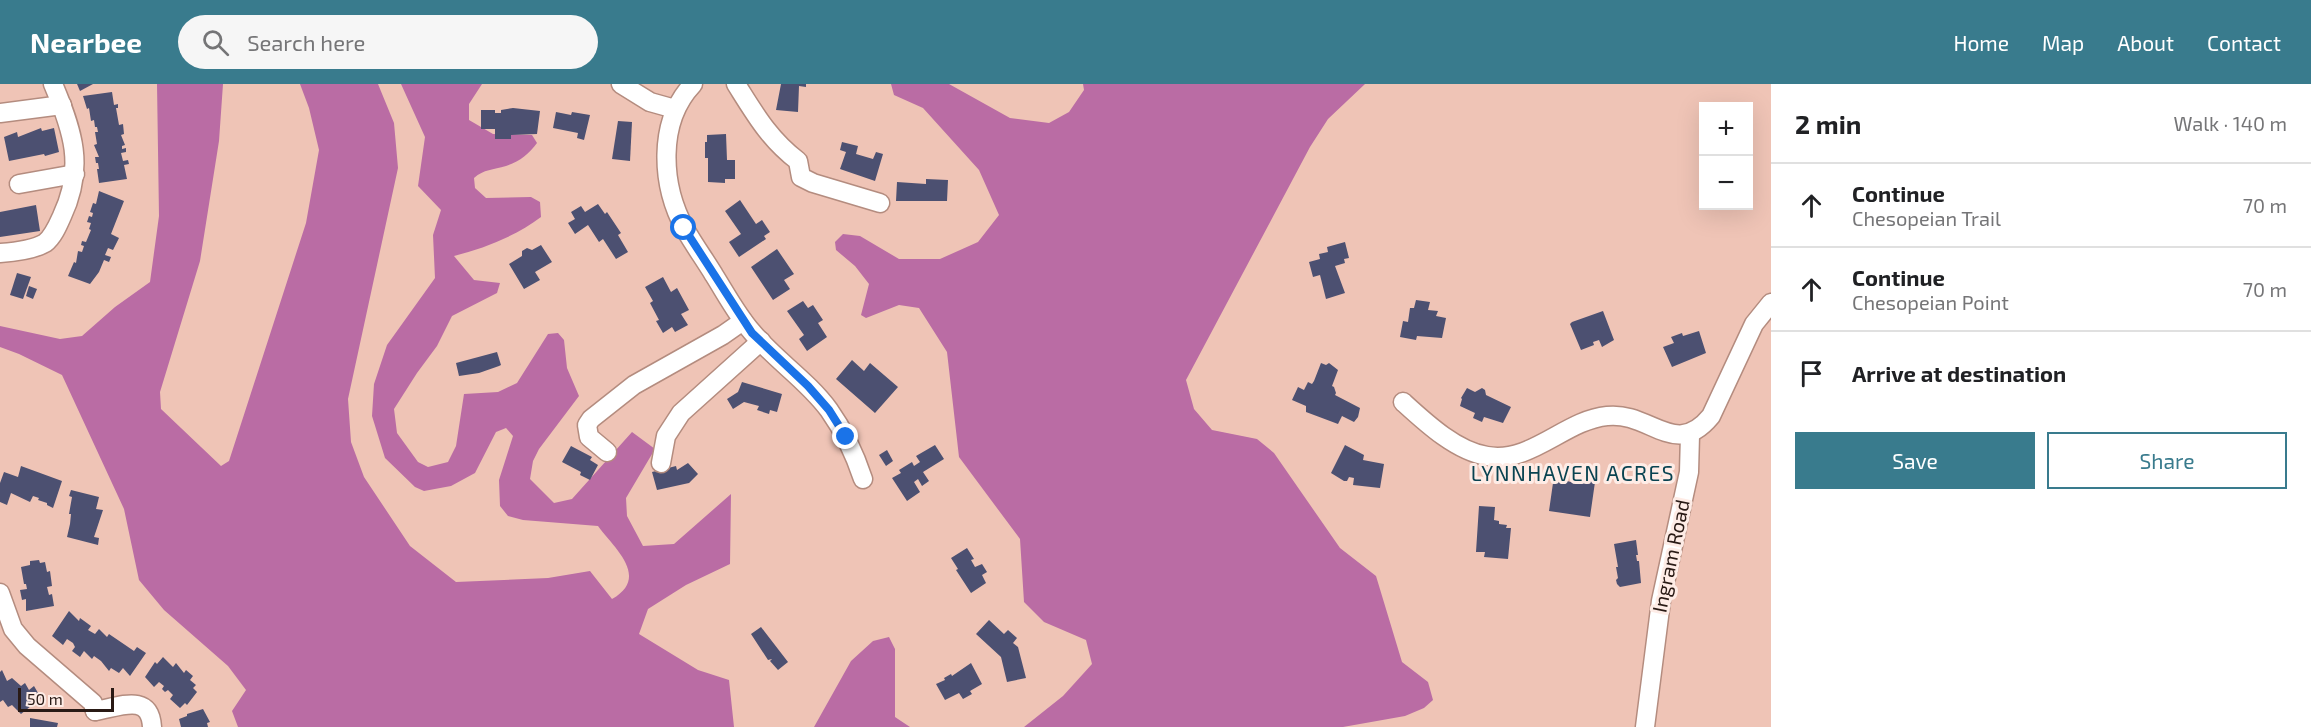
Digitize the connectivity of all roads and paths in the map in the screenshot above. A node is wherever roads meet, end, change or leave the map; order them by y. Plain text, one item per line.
1 (53, 84) edge
2 (621, 84) edge
3 (693, 84) edge
4 (736, 84) edge
5 (62, 105) junction
6 (675, 109) junction
7 (0, 113) edge
8 (75, 174) junction
9 (19, 184) dead end
10 (880, 203) dead end
11 (0, 253) edge
12 (1771, 303) edge
13 (743, 321) junction
14 (761, 342) junction
15 (1403, 402) dead end
16 (1690, 435) junction
17 (607, 452) dead end
18 (661, 462) dead end
19 (863, 479) dead end
20 (0, 593) edge
21 (91, 719) edge
22 (152, 727) edge
23 (1645, 727) edge

1 - 5 street
2 - 6 street
3 - 6 street
4 - 10 street
5 - 7 street
5 - 8 street
6 - 13 street
8 - 9 street
8 - 11 street
12 - 16 street
13 - 14 street
13 - 17 street
14 - 18 street
14 - 19 street
15 - 16 street
16 - 23 street, Ingram Road
20 - 21 street
21 - 22 street

